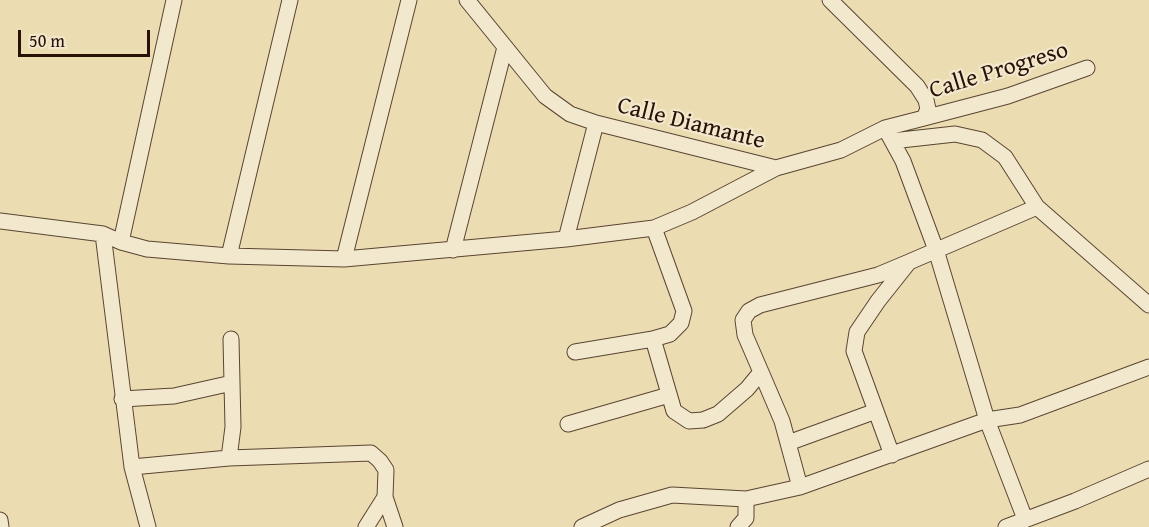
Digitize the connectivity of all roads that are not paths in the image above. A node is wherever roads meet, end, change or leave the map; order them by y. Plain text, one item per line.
1 (174, 0) edge
2 (290, 0) edge
3 (409, 0) edge
4 (467, 0) edge
5 (830, 0) edge
6 (505, 47) junction
7 (1088, 68) dead end
8 (924, 118) junction
9 (596, 123) junction
10 (888, 134) junction
11 (776, 168) junction
12 (1037, 207) junction
13 (0, 221) edge
14 (654, 228) junction
15 (103, 234) junction
16 (566, 239) junction
17 (120, 242) junction
18 (453, 250) junction
19 (936, 250) junction
20 (228, 256) junction
21 (344, 259) junction
22 (909, 262) junction
23 (1149, 305) edge
24 (231, 339) dead end
25 (653, 339) junction
26 (575, 352) dead end
27 (1149, 368) edge
28 (761, 372) junction
29 (232, 383) junction
30 (669, 396) junction
31 (122, 399) junction
32 (876, 411) junction
33 (987, 420) junction
34 (568, 424) dead end
35 (788, 443) junction
36 (892, 455) junction
37 (229, 458) junction
38 (132, 467) junction
39 (1149, 469) edge
40 (800, 487) junction
41 (385, 497) junction
42 (746, 500) junction
43 (1025, 519) junction
44 (0, 520) edge
45 (1, 527) edge
46 (148, 527) edge
47 (366, 527) edge
48 (394, 527) edge
49 (582, 527) edge
50 (738, 527) edge
51 (1006, 527) edge

1 - 17 street
2 - 20 street
3 - 21 street
4 - 6 street, Calle Diamante
5 - 8 street
6 - 9 street, Calle Diamante
6 - 18 street
7 - 8 street, Calle Progreso
8 - 10 street, Calle Progreso
9 - 11 street, Calle Diamante
9 - 16 street
10 - 11 street
10 - 12 street
10 - 19 street
11 - 14 street
12 - 19 street
12 - 23 street
13 - 15 street
14 - 16 street
14 - 25 street
15 - 17 street
15 - 31 street
16 - 18 street
17 - 20 street
18 - 21 street
19 - 22 street
19 - 33 street
20 - 21 street
22 - 28 street
22 - 32 street
24 - 29 street
25 - 26 street
25 - 30 street
27 - 33 street
28 - 30 street
28 - 35 street
29 - 31 street
29 - 37 street
30 - 34 street
31 - 38 street
32 - 35 street
32 - 36 street
33 - 36 street
33 - 43 street
35 - 40 street
36 - 40 street
37 - 38 street
37 - 41 street
38 - 46 street
39 - 43 street
40 - 42 street
41 - 47 street
41 - 48 street
42 - 49 street
42 - 50 street
43 - 51 street
44 - 45 street

